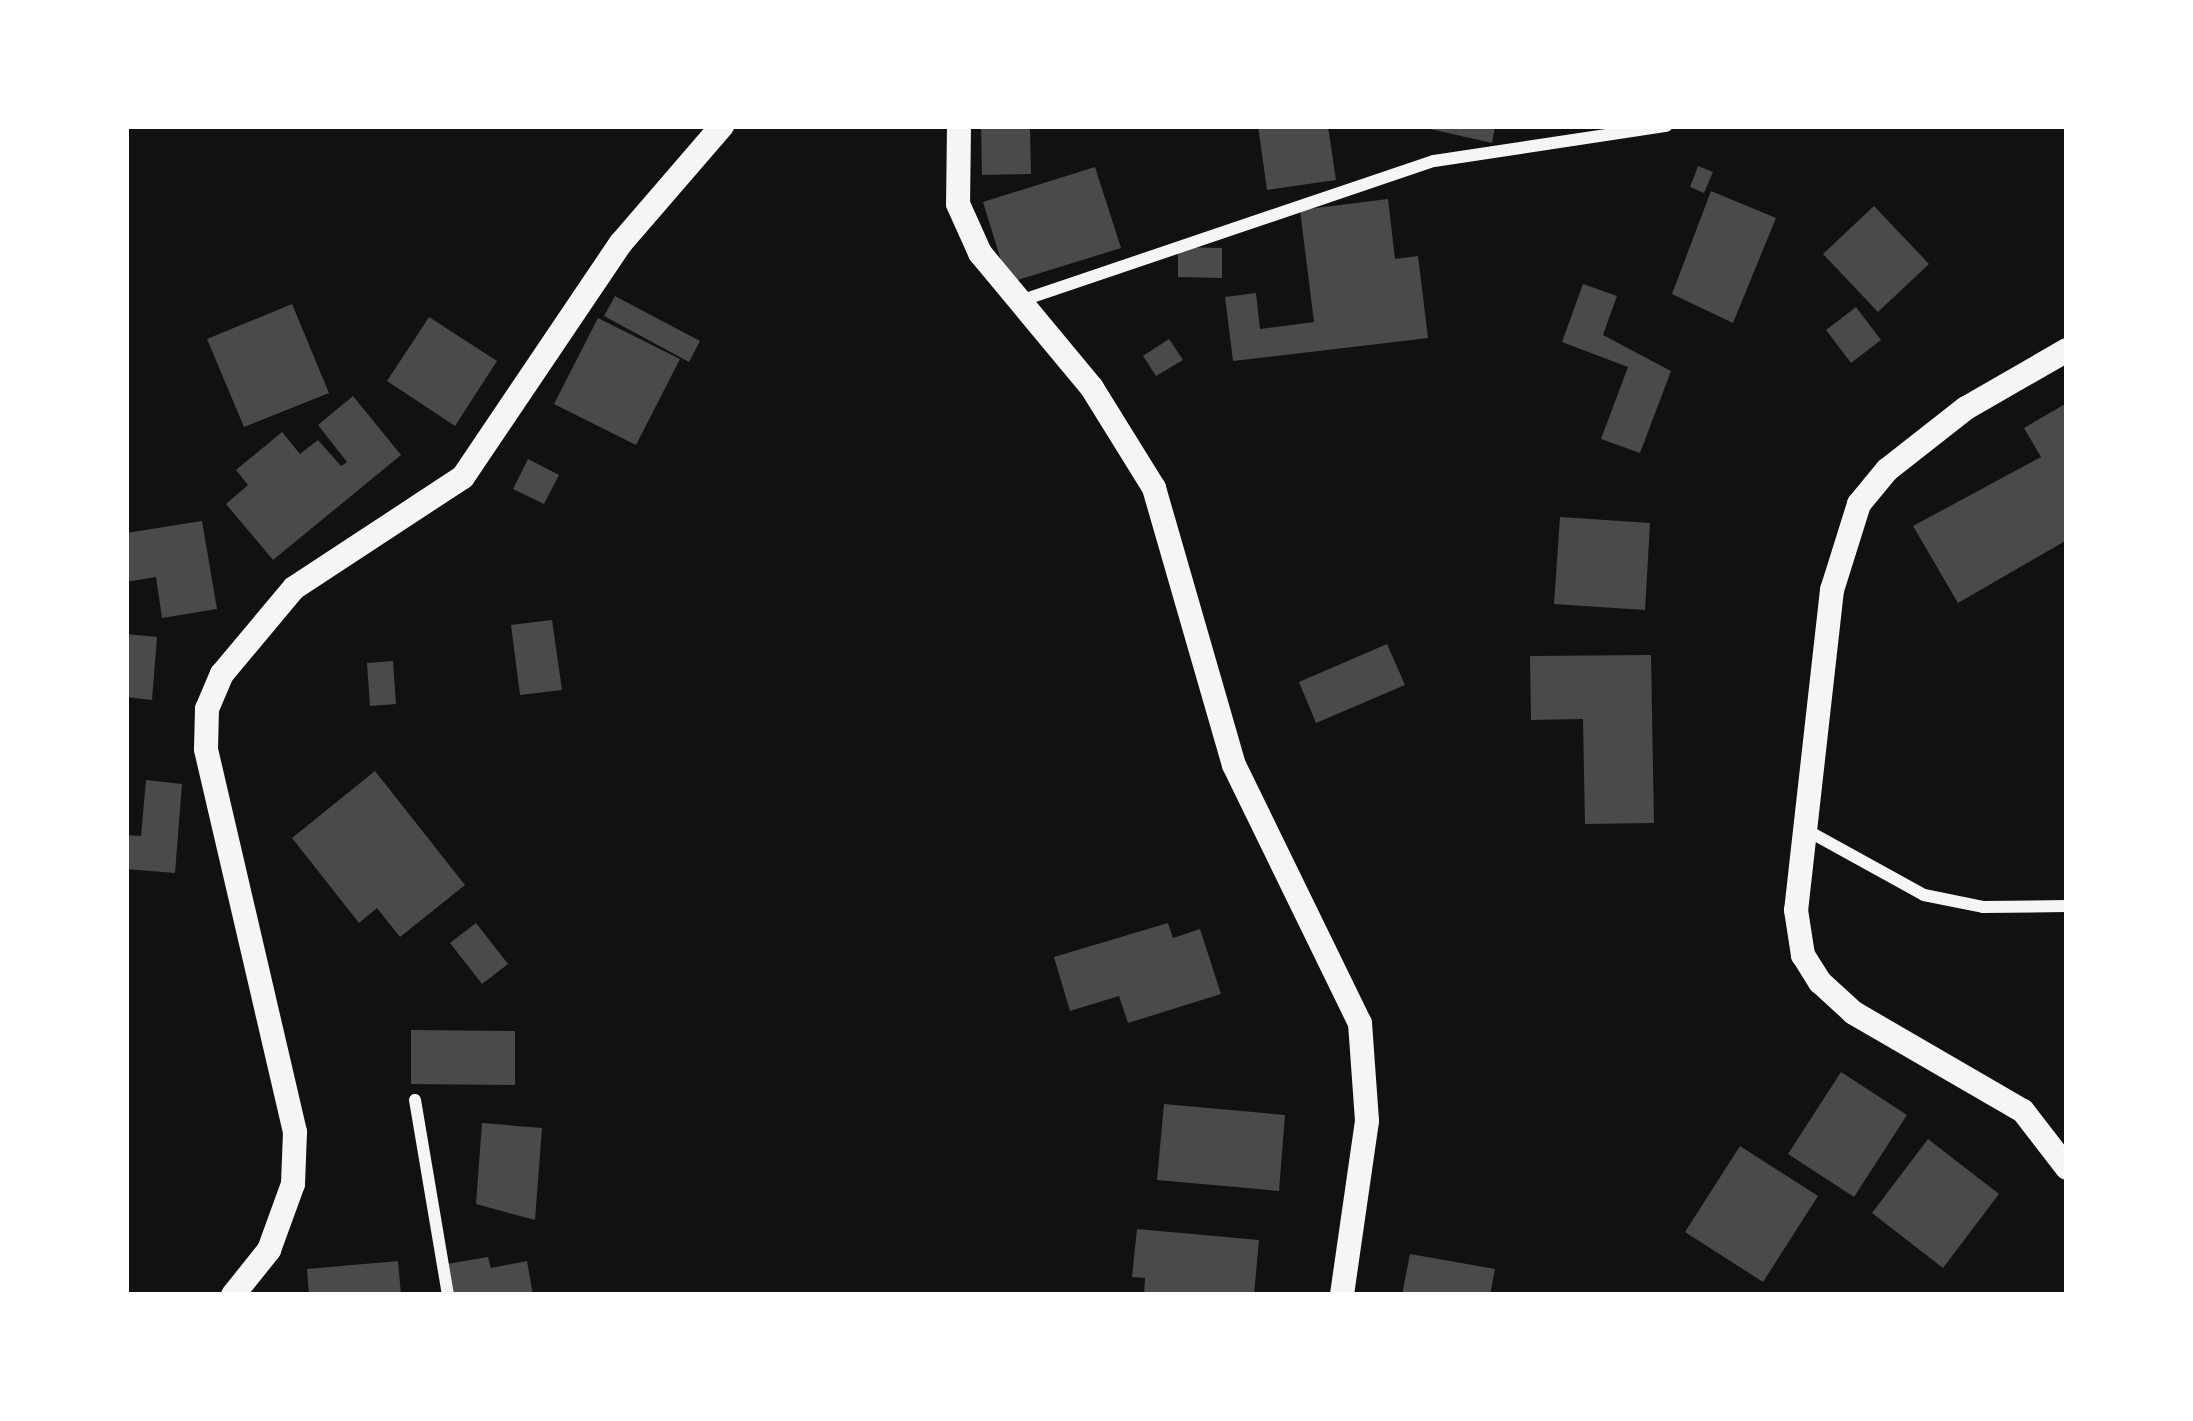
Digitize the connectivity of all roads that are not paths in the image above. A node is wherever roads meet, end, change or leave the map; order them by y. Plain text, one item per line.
1 (722, 126) edge
2 (959, 126) edge
3 (1666, 126) edge
4 (1016, 303) junction
5 (2067, 350) edge
6 (1808, 831) junction
7 (2067, 906) edge
8 (415, 1100) dead end
9 (2067, 1168) edge
10 (233, 1295) edge
11 (448, 1295) edge
12 (1342, 1295) edge

1 - 10 main road
2 - 4 main road
3 - 4 street
4 - 12 main road
5 - 6 main road
6 - 7 street
6 - 9 main road
8 - 11 street

